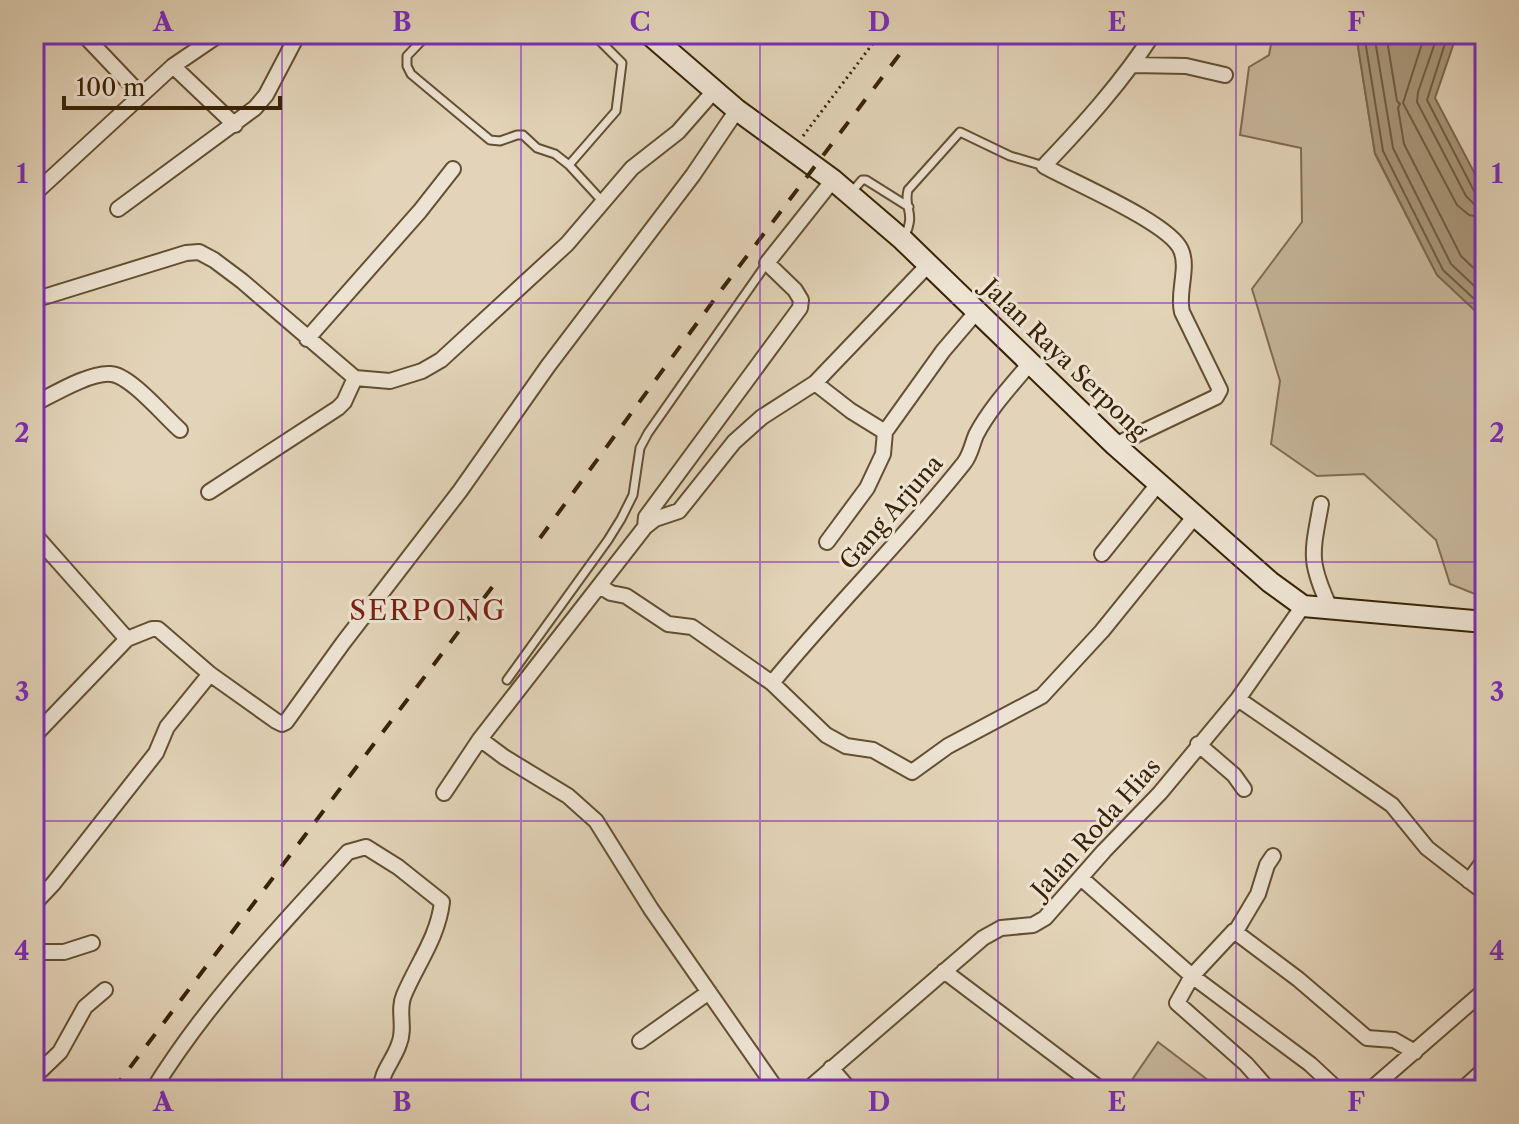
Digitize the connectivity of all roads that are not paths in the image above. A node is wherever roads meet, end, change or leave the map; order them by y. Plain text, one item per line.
1 (83, 34) edge
2 (220, 34) edge
3 (299, 34) edge
4 (428, 34) edge
5 (649, 34) edge
6 (1153, 34) edge
7 (599, 36) edge
8 (1133, 65) junction
9 (173, 66) junction
10 (1225, 75) dead end
11 (714, 91) junction
12 (141, 95) junction
13 (737, 110) junction
14 (235, 125) junction
15 (569, 165) junction
16 (1044, 166) junction
17 (453, 169) dead end
18 (833, 180) junction
19 (34, 194) edge
20 (850, 194) junction
21 (603, 202) junction
22 (909, 207) junction
23 (118, 209) dead end
24 (903, 240) junction
25 (767, 263) junction
26 (929, 264) junction
27 (34, 300) edge
28 (978, 310) junction
29 (307, 339) junction
30 (1031, 362) junction
31 (355, 378) junction
32 (815, 383) junction
33 (34, 404) edge
34 (180, 430) dead end
35 (885, 432) junction
36 (1115, 445) junction
37 (1158, 484) junction
38 (209, 492) dead end
39 (1321, 504) dead end
40 (1195, 516) junction
41 (645, 527) junction
42 (34, 534) edge
43 (827, 542) dead end
44 (1102, 554) dead end
45 (601, 587) junction
46 (1303, 606) junction
47 (1330, 608) junction
48 (1485, 622) edge
49 (127, 639) junction
50 (210, 674) junction
51 (507, 680) dead end
52 (772, 683) junction
53 (1238, 699) junction
54 (34, 736) edge
55 (480, 739) junction
56 (1198, 744) junction
57 (1244, 789) dead end
58 (444, 793) dead end
59 (1273, 856) dead end
60 (1485, 859) edge
61 (1081, 878) junction
62 (1469, 881) junction
63 (1485, 893) edge
64 (34, 904) edge
65 (1236, 931) junction
66 (92, 943) dead end
67 (34, 952) edge
68 (944, 971) junction
69 (1192, 976) junction
70 (105, 990) dead end
71 (1485, 990) edge
72 (709, 992) junction
73 (640, 1041) dead end
74 (1415, 1052) junction
75 (831, 1068) junction
76 (1485, 1069) edge
77 (34, 1077) edge
78 (1095, 1085) dead end
79 (153, 1090) edge
80 (381, 1090) edge
81 (777, 1090) edge
82 (807, 1090) edge
83 (850, 1090) edge
84 (1269, 1090) edge
85 (1338, 1090) edge
86 (1370, 1090) edge
87 (1462, 1090) edge

1 - 12 street
2 - 9 street
3 - 14 street
4 - 15 lane
5 - 11 main road, Jalan Raya Serpong
6 - 8 street
7 - 15 lane
8 - 10 street
8 - 16 street
9 - 12 street
9 - 14 street
11 - 13 main road, Jalan Raya Serpong
11 - 21 street
12 - 19 street
13 - 18 main road, Jalan Raya Serpong
13 - 50 street
14 - 23 street
15 - 21 lane
16 - 22 lane
16 - 36 street
17 - 29 street
18 - 20 main road, Jalan Raya Serpong
18 - 25 street
20 - 22 lane
20 - 24 main road, Jalan Raya Serpong
21 - 31 street
22 - 24 lane
24 - 26 main road, Jalan Raya Serpong
25 - 41 street
25 - 51 lane
26 - 28 main road, Jalan Raya Serpong
26 - 32 street
27 - 29 street
28 - 30 main road, Jalan Raya Serpong
28 - 35 street
29 - 31 street
30 - 36 main road, Jalan Raya Serpong
30 - 52 street, Gang Arjuna
31 - 38 street
32 - 35 street
32 - 41 street
33 - 34 street
35 - 43 street
36 - 37 main road, Jalan Raya Serpong
37 - 40 main road, Jalan Raya Serpong
37 - 44 street
39 - 47 street
40 - 46 main road, Jalan Raya Serpong
40 - 52 street
41 - 45 street
42 - 49 street
45 - 52 street
45 - 55 street
46 - 47 main road
46 - 53 street, Jalan Roda Hias
47 - 48 main road
49 - 50 street
49 - 54 street
50 - 64 street
53 - 56 street, Jalan Roda Hias
53 - 62 street
55 - 58 street
55 - 72 street
56 - 57 street
56 - 61 street, Jalan Roda Hias
59 - 65 street
60 - 62 street
61 - 68 street, Jalan Roda Hias
61 - 69 street
62 - 63 street
65 - 69 street
65 - 74 street
66 - 67 street
68 - 75 street, Jalan Roda Hias
68 - 78 street
69 - 84 street
69 - 85 street
70 - 77 street
71 - 74 street
72 - 73 street
72 - 81 street
74 - 86 street
75 - 82 street, Jalan Roda Hias
75 - 83 street
76 - 87 street
79 - 80 street

